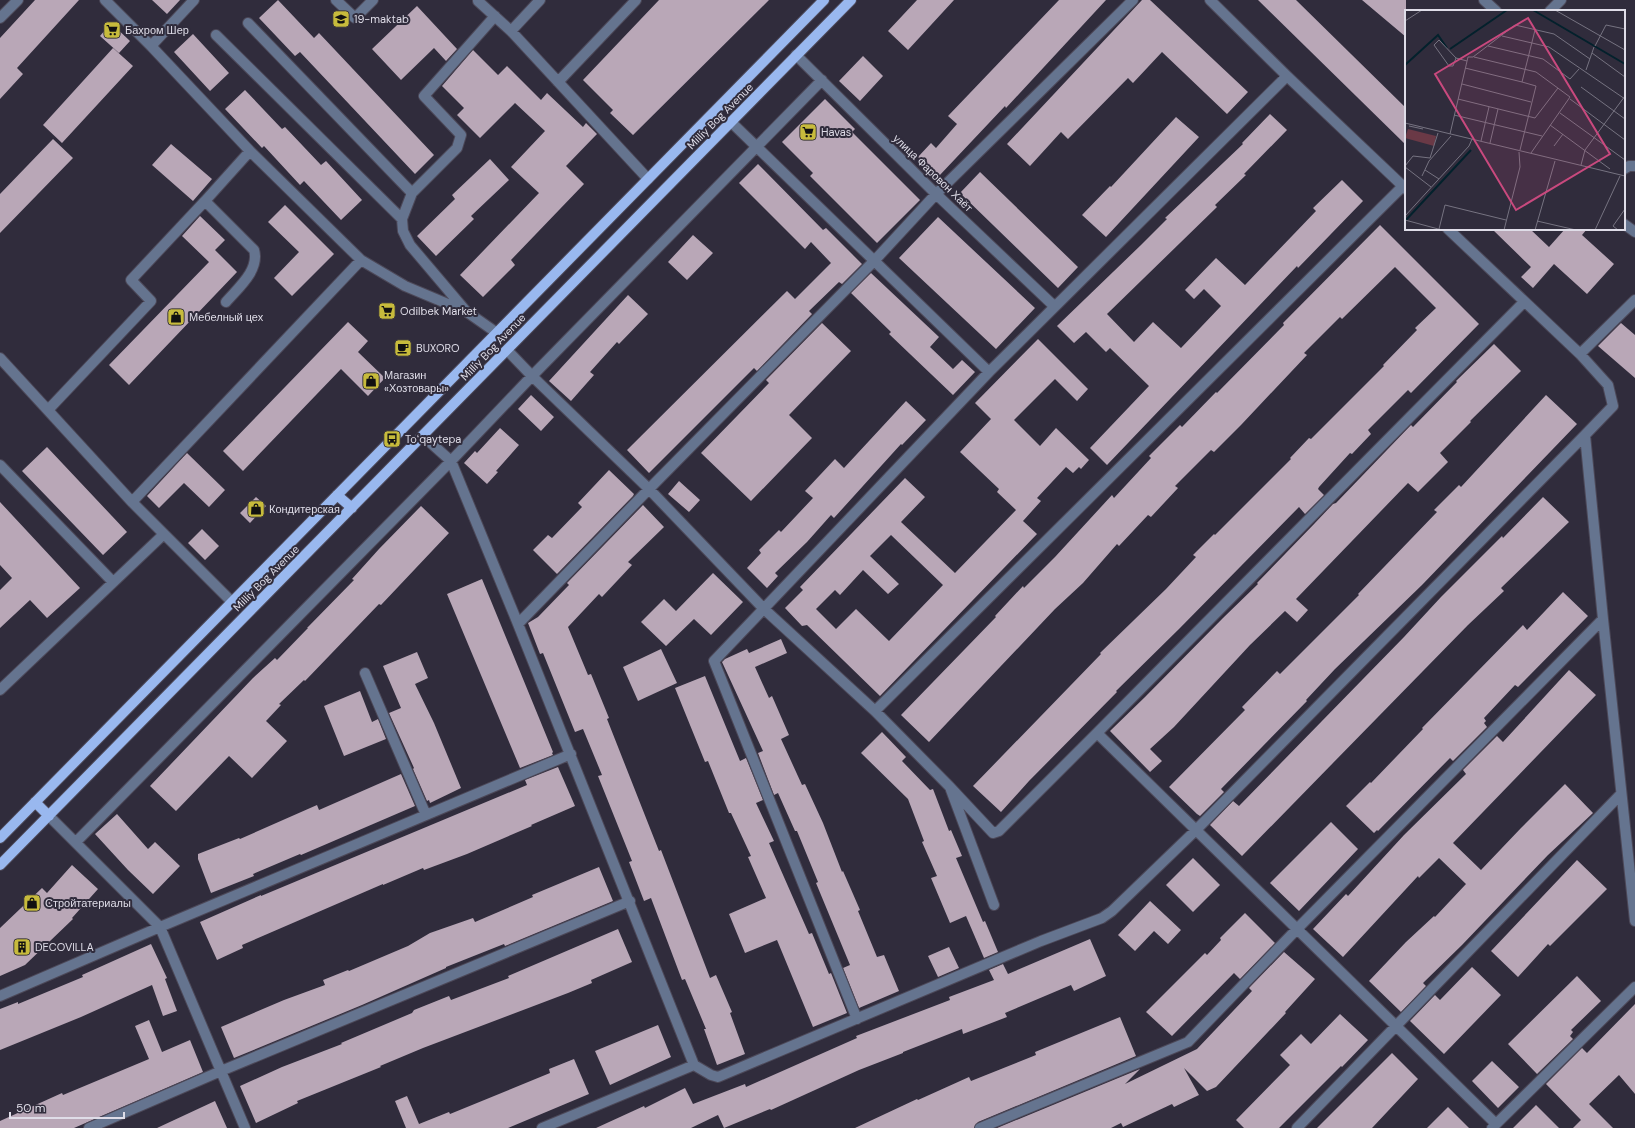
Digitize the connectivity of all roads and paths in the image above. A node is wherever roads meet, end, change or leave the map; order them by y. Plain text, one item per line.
1 (18, 0) edge
2 (104, 0) edge
3 (194, 0) edge
4 (336, 0) edge
5 (373, 0) edge
6 (540, 0) edge
7 (636, 0) edge
8 (824, 0) edge
9 (851, 0) edge
10 (1133, 0) edge
11 (1210, 0) edge
12 (1484, 0) edge
13 (1561, 0) edge
14 (478, 1) edge
15 (1495, 10) edge
16 (1551, 10) edge
17 (495, 16) junction
18 (0, 18) edge
19 (248, 23) dead end
20 (511, 31) junction
21 (216, 35) dead end
22 (151, 46) junction
23 (796, 56) junction
24 (1287, 76) junction
25 (822, 80) junction
26 (558, 82) junction
27 (731, 122) junction
28 (756, 147) junction
29 (250, 151) junction
30 (1635, 166) edge
31 (1625, 168) edge
32 (648, 179) junction
33 (1405, 187) edge
34 (412, 192) junction
35 (936, 194) junction
36 (205, 201) junction
37 (402, 219) junction
38 (1625, 225) edge
39 (1449, 230) edge
40 (1635, 232) edge
41 (361, 260) junction
42 (875, 260) junction
43 (1635, 300) edge
44 (226, 302) dead end
45 (1524, 302) junction
46 (1054, 306) junction
47 (467, 312) junction
48 (496, 333) junction
49 (507, 350) junction
50 (1580, 354) junction
51 (2, 363) edge
52 (989, 372) junction
53 (532, 376) junction
54 (48, 410) junction
55 (1585, 435) junction
56 (423, 436) junction
57 (451, 461) junction
58 (0, 464) edge
59 (649, 489) junction
60 (337, 495) junction
61 (132, 502) junction
62 (352, 508) junction
63 (164, 534) junction
64 (113, 582) junction
65 (232, 602) junction
66 (764, 609) junction
67 (1602, 619) junction
68 (518, 624) junction
69 (366, 673) dead end
70 (0, 690) edge
71 (875, 711) junction
72 (1097, 732) junction
73 (570, 754) junction
74 (949, 786) junction
75 (1621, 794) junction
76 (35, 802) junction
77 (426, 815) junction
78 (49, 816) junction
79 (1196, 830) junction
80 (0, 838) edge
81 (76, 842) junction
82 (0, 865) edge
83 (630, 901) junction
84 (994, 905) dead end
85 (1635, 920) edge
86 (160, 927) junction
87 (1297, 929) junction
88 (1635, 987) edge
89 (0, 996) edge
90 (857, 1019) junction
91 (1397, 1027) junction
92 (694, 1065) junction
93 (221, 1071) junction
94 (1494, 1126) edge
95 (89, 1128) edge
96 (244, 1128) edge
97 (542, 1128) edge
98 (980, 1128) edge
99 (1297, 1128) edge

1 - 18 street
2 - 22 street
3 - 22 street
4 - 5 street
6 - 20 street
7 - 26 street
8 - 32 main road, Milliy Bog Avenue
9 - 23 main road, Milliy Bog Avenue
10 - 35 street
11 - 24 street
12 - 15 street
13 - 16 street
14 - 17 street
17 - 20 street
17 - 34 street
19 - 34 street
20 - 26 street
21 - 37 street
22 - 29 street
23 - 25 street, улица Фаровон Хаёт
23 - 27 main road, Milliy Bog Avenue
24 - 33 street
24 - 46 street
25 - 28 street
25 - 35 street, улица Фаровон Хаёт
26 - 32 street
27 - 28 street
27 - 49 main road, Milliy Bog Avenue
28 - 42 street
28 - 53 street
29 - 36 street
29 - 41 street
30 - 31 street
32 - 48 main road, Milliy Bog Avenue
33 - 71 street
34 - 37 street
35 - 42 street
35 - 46 street, улица Фаровон Хаёт
36 - 44 street
36 - 54 street
37 - 47 street
38 - 40 street
39 - 45 street
41 - 47 street
41 - 61 street
42 - 52 street
42 - 59 street
43 - 50 street
45 - 50 street
45 - 72 street
46 - 52 street
47 - 48 street
48 - 60 main road, Milliy Bog Avenue
49 - 53 street
49 - 56 main road, Milliy Bog Avenue
50 - 55 street
51 - 54 street
52 - 66 street
53 - 57 street
53 - 59 street
54 - 61 street
55 - 67 street
55 - 79 street
56 - 57 street
56 - 62 main road, Milliy Bog Avenue
57 - 68 street
57 - 81 street
58 - 64 street
59 - 66 street
59 - 68 street
60 - 62 main road
60 - 65 main road, Milliy Bog Avenue
61 - 63 street
62 - 78 main road, Milliy Bog Avenue
63 - 64 street
63 - 65 street
64 - 70 street
65 - 76 main road, Milliy Bog Avenue
66 - 71 street
66 - 90 street
67 - 75 street
67 - 87 street
68 - 73 street
69 - 77 street
71 - 74 street
72 - 74 street
72 - 79 street
73 - 77 street
73 - 83 street
74 - 84 street
75 - 85 street
75 - 91 street
76 - 78 main road
76 - 80 main road, Milliy Bog Avenue
77 - 86 street
78 - 81 street
78 - 82 main road, Milliy Bog Avenue
79 - 87 street
79 - 90 street
81 - 86 street
83 - 92 street
83 - 93 street
86 - 89 street
86 - 93 street
87 - 91 street
87 - 98 street
88 - 94 street
90 - 92 street
91 - 94 street
91 - 99 street
92 - 97 street
93 - 95 street
93 - 96 street

